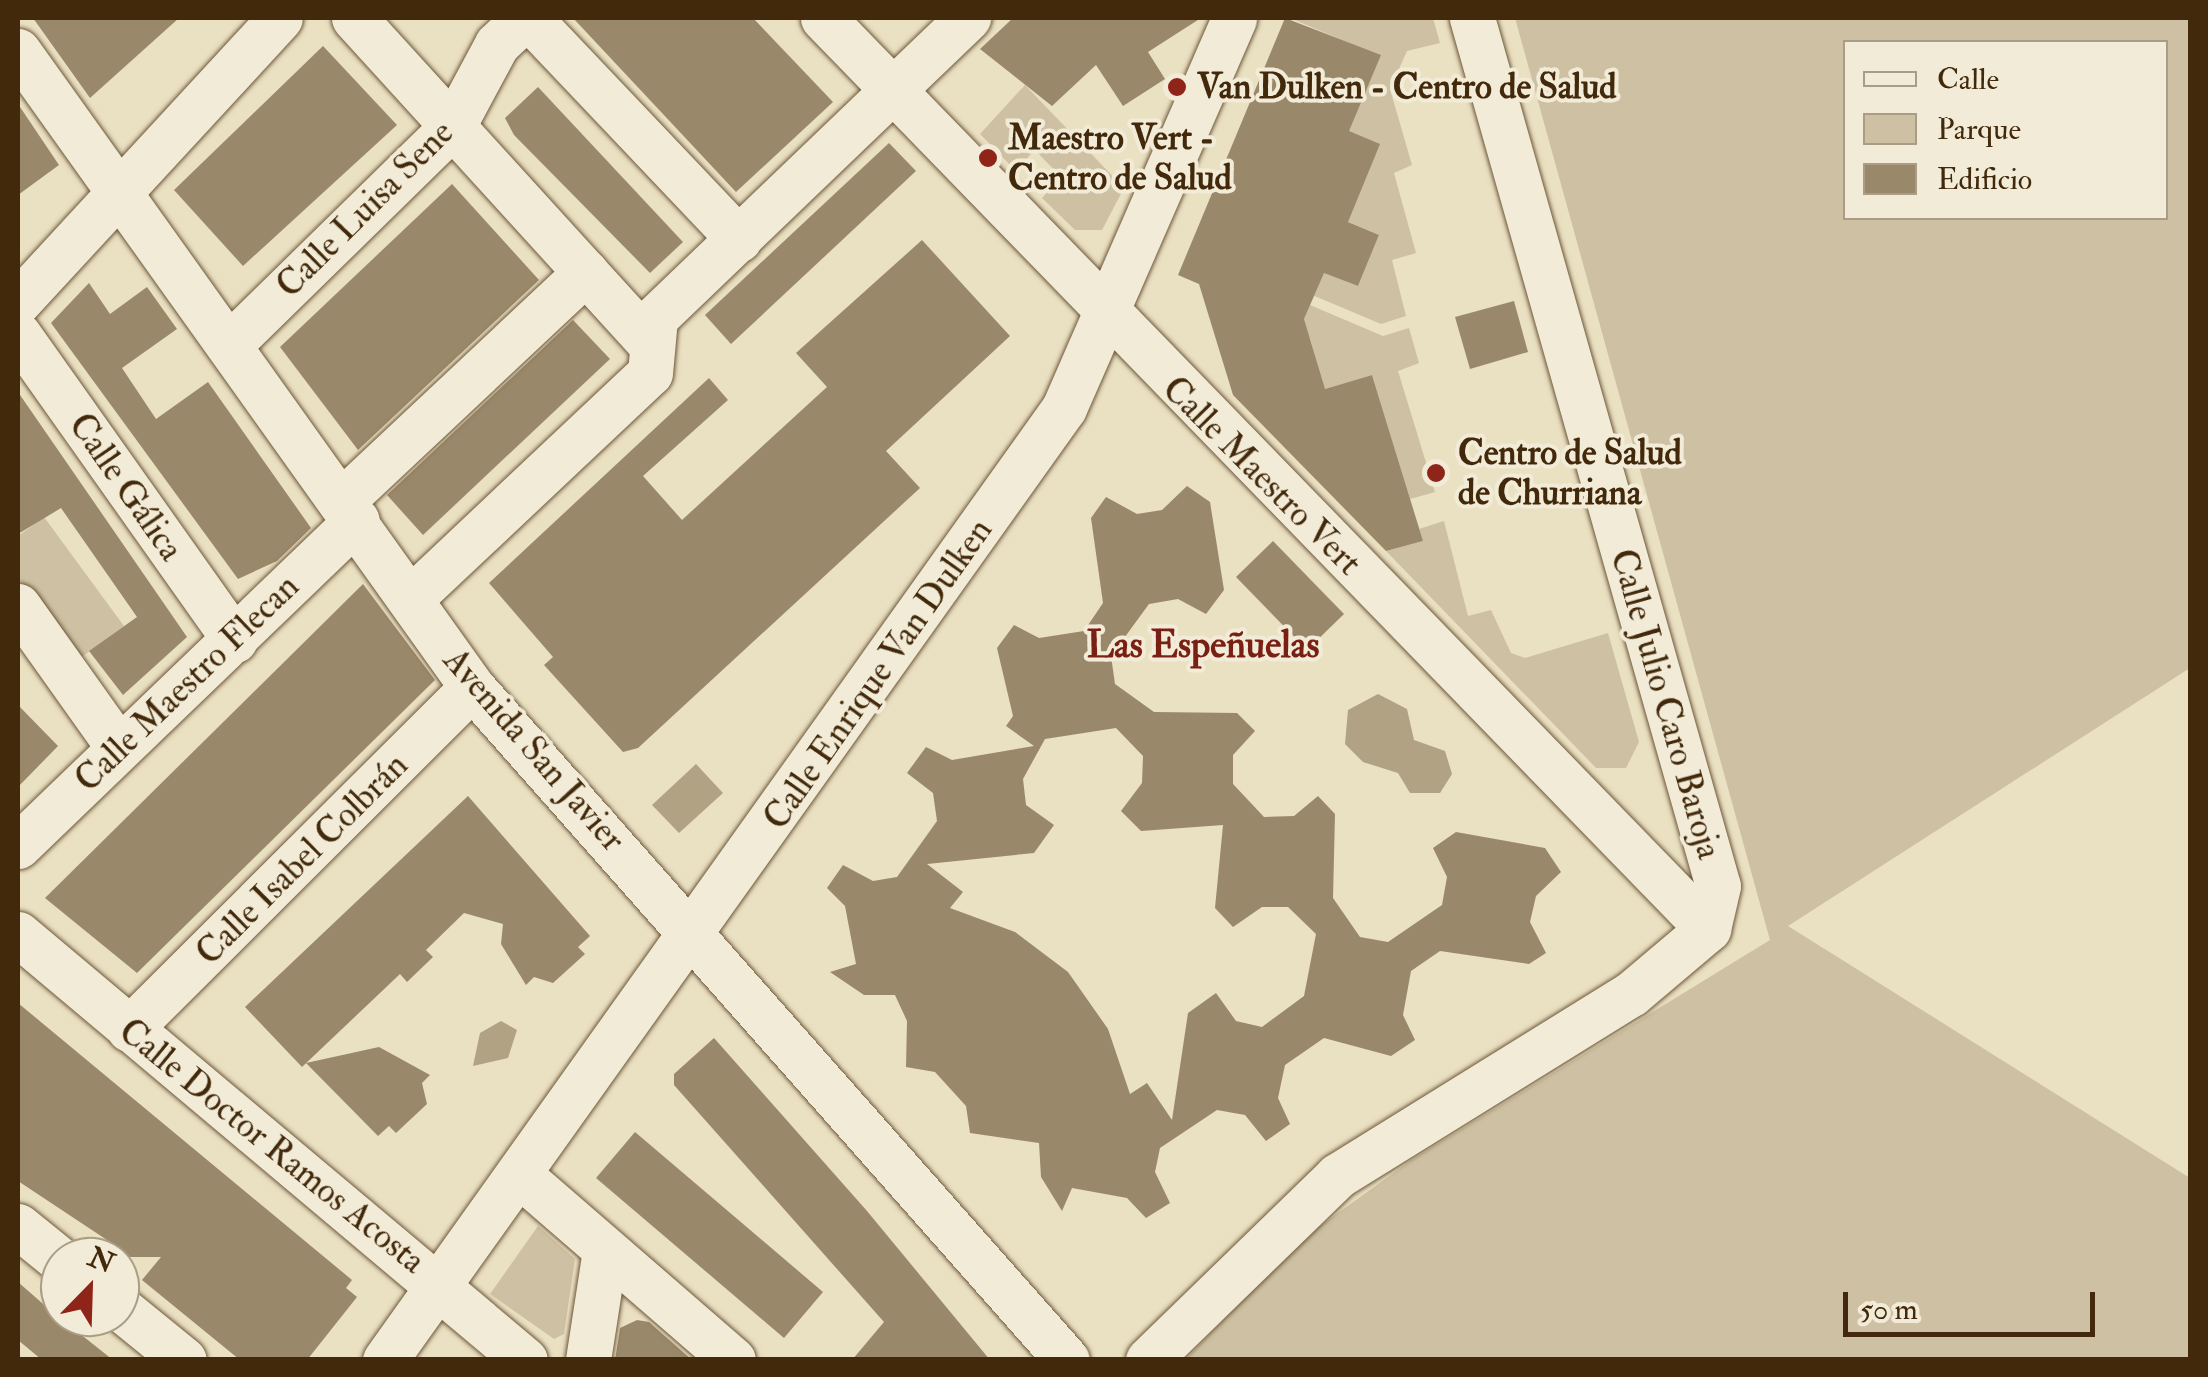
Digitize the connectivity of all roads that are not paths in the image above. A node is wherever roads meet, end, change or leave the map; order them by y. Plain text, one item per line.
1 (280, 18) edge
2 (354, 18) edge
3 (527, 18) edge
4 (823, 18) edge
5 (968, 18) edge
6 (1234, 18) edge
7 (1472, 18) edge
8 (18, 51) edge
9 (891, 90) junction
10 (453, 126) junction
11 (120, 193) junction
12 (739, 239) junction
13 (586, 272) junction
14 (18, 302) edge
15 (1109, 321) junction
16 (18, 334) edge
17 (230, 344) junction
18 (652, 345) junction
19 (350, 510) junction
20 (411, 598) junction
21 (18, 606) edge
22 (235, 640) junction
23 (472, 687) junction
24 (119, 748) junction
25 (18, 846) edge
26 (1708, 929) junction
27 (18, 934) edge
28 (695, 935) junction
29 (129, 1029) junction
30 (522, 1177) junction
31 (18, 1226) edge
32 (40, 1244) edge
33 (605, 1250) junction
34 (440, 1285) junction
35 (140, 1324) edge
36 (184, 1360) edge
37 (386, 1360) edge
38 (526, 1360) edge
39 (588, 1360) edge
40 (733, 1360) edge
41 (1067, 1360) edge
42 (1148, 1360) edge

1 - 11 street
2 - 10 street
3 - 10 street, Calle Luisa Sene
3 - 12 street
4 - 9 street, Calle Maestro Vert
5 - 9 street
6 - 15 street, Calle Enrique Van Dulken
7 - 26 street, Calle Julio Caro Baroja
8 - 11 street, Avenida San Javier
9 - 12 street
9 - 15 street, Calle Maestro Vert
10 - 13 street
10 - 17 street, Calle Luisa Sene
11 - 14 street
11 - 17 street, Avenida San Javier
12 - 18 street
13 - 18 street
13 - 19 street, Calle Maestro Flecan
15 - 26 street, Calle Maestro Vert
15 - 28 street, Calle Enrique Van Dulken
16 - 22 street, Calle Gálica
17 - 19 street, Avenida San Javier
18 - 20 street
19 - 20 street, Avenida San Javier
19 - 22 street, Calle Maestro Flecan
20 - 23 street, Avenida San Javier
21 - 24 street
22 - 24 street, Calle Maestro Flecan
23 - 28 street, Avenida San Javier
23 - 29 street, Calle Isabel Colbrán
24 - 25 street, Calle Maestro Flecan
26 - 42 street
27 - 29 street, Calle Doctor Ramos Acosta
28 - 30 street, Calle Enrique Van Dulken
28 - 41 street, Avenida San Javier
29 - 34 street, Calle Doctor Ramos Acosta
30 - 33 street
30 - 34 street, Calle Enrique Van Dulken
31 - 32 street
33 - 39 street
33 - 40 street
34 - 37 street, Calle Enrique Van Dulken
34 - 38 street, Calle Doctor Ramos Acosta
35 - 36 street

